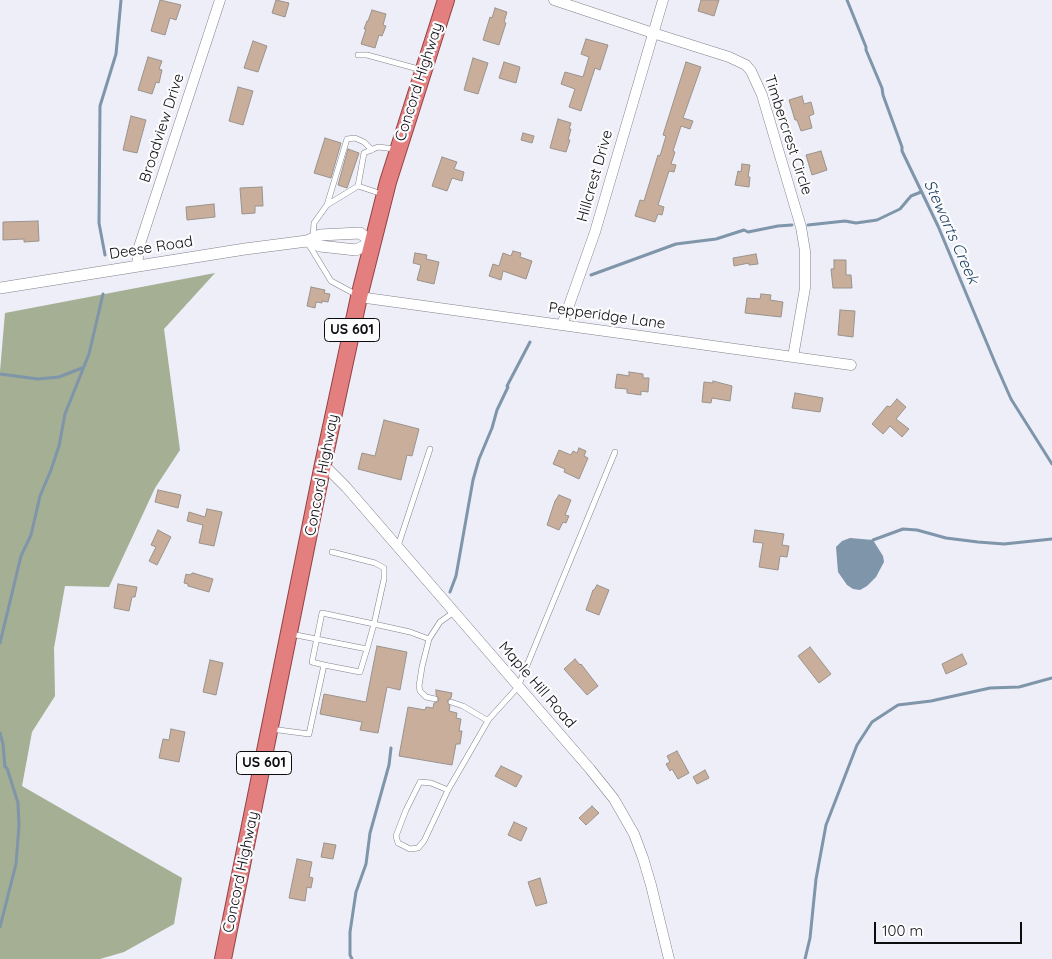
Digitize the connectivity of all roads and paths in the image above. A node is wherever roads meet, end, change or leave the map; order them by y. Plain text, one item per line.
1 (220, 0) edge
2 (446, 0) edge
3 (554, 0) edge
4 (662, 0) edge
5 (652, 33) junction
6 (358, 55) dead end
7 (422, 70) junction
8 (398, 149) junction
9 (372, 150) junction
10 (358, 186) junction
11 (385, 195) junction
12 (327, 205) junction
13 (310, 239) junction
14 (372, 242) junction
15 (137, 266) junction
16 (0, 288) edge
17 (359, 297) junction
18 (562, 325) junction
19 (793, 357) junction
20 (851, 365) dead end
21 (430, 449) dead end
22 (615, 452) dead end
23 (324, 464) junction
24 (398, 547) junction
25 (332, 552) dead end
26 (454, 612) junction
27 (374, 624) junction
28 (290, 634) junction
29 (316, 639) junction
30 (429, 639) junction
31 (367, 649) junction
32 (324, 665) junction
33 (518, 687) junction
34 (435, 699) dead end
35 (450, 702) dead end
36 (489, 719) junction
37 (270, 729) junction
38 (448, 790) junction
39 (222, 958) edge
40 (669, 959) edge

1 - 15 street, Broadview Drive
2 - 7 highway, Concord Highway / US 601
3 - 5 street, Timbercrest Circle
4 - 5 street, Hillcrest Drive
5 - 18 street, Hillcrest Drive
5 - 19 street, Timbercrest Circle
6 - 7 lane
7 - 8 highway, Concord Highway / US 601
8 - 9 lane
8 - 11 highway, Concord Highway / US 601
9 - 10 lane
9 - 12 lane
10 - 11 lane
10 - 12 lane
11 - 14 highway, Concord Highway / US 601
12 - 13 lane
13 - 14 street, Deese Road
13 - 14 street, Deese Road
13 - 15 street, Deese Road
13 - 17 lane
14 - 17 highway, Concord Highway / US 601
15 - 16 street, Deese Road
17 - 18 street, Pepperidge Lane
17 - 23 highway, Concord Highway / US 601
18 - 19 street, Pepperidge Lane
19 - 20 street, Pepperidge Lane
21 - 24 lane
22 - 33 lane
23 - 24 street, Maple Hill Road
23 - 28 highway, Concord Highway / US 601
24 - 26 street, Maple Hill Road
25 - 27 lane
26 - 30 lane
26 - 33 street, Maple Hill Road
27 - 29 lane
27 - 30 lane
27 - 31 lane
28 - 29 lane
28 - 37 highway, Concord Highway / US 601
29 - 31 lane
29 - 32 lane
30 - 34 lane
31 - 32 lane
32 - 37 lane
33 - 36 lane
33 - 40 street, Maple Hill Road
35 - 36 lane
36 - 38 lane
37 - 39 highway, Concord Highway / US 601
38 - 38 lane

